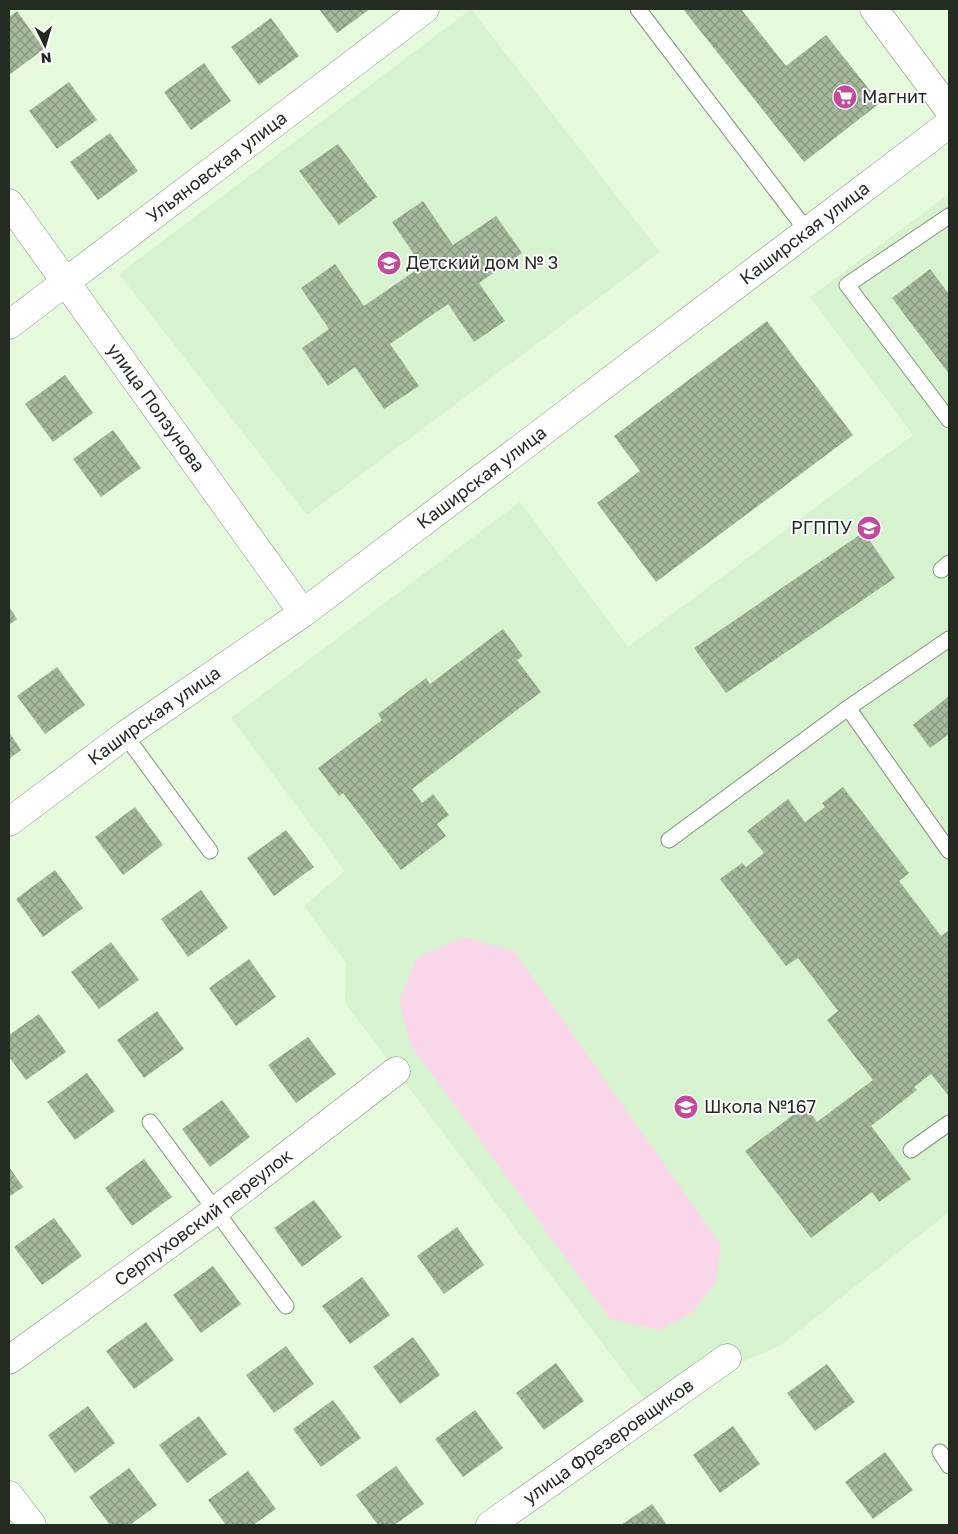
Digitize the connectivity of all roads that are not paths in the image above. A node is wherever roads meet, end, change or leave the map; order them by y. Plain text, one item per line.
1 (425, 9) edge
2 (638, 9) edge
3 (874, 9) edge
4 (949, 110) edge
5 (949, 124) edge
6 (9, 204) edge
7 (949, 216) edge
8 (807, 232) junction
9 (66, 281) junction
10 (9, 325) edge
11 (949, 420) edge
12 (303, 613) junction
13 (949, 639) edge
14 (848, 708) junction
15 (125, 735) junction
16 (9, 822) edge
17 (669, 840) dead end
18 (210, 851) dead end
19 (949, 851) edge
20 (396, 1071) dead end
21 (150, 1122) dead end
22 (949, 1123) edge
23 (911, 1150) dead end
24 (215, 1212) junction
25 (286, 1306) dead end
26 (727, 1358) dead end
27 (9, 1360) edge
28 (940, 1452) dead end
29 (949, 1466) edge
30 (9, 1496) edge
31 (32, 1525) edge
32 (490, 1525) edge

1 - 9 street, Ульяновская улица
2 - 8 lane
3 - 4 street
5 - 8 street, Каширская улица
6 - 9 street, улица Ползунова
7 - 11 lane
8 - 12 street, Каширская улица
9 - 10 street, Ульяновская улица
9 - 12 street, улица Ползунова
12 - 15 street, Каширская улица
13 - 14 lane
14 - 17 lane
14 - 19 lane
15 - 16 street, Каширская улица
15 - 18 lane
20 - 24 street, Серпуховский переулок
21 - 24 lane
22 - 23 lane
24 - 25 lane
24 - 27 street, Серпуховский переулок
26 - 32 street, улица Фрезеровщиков
28 - 29 lane
30 - 31 street

